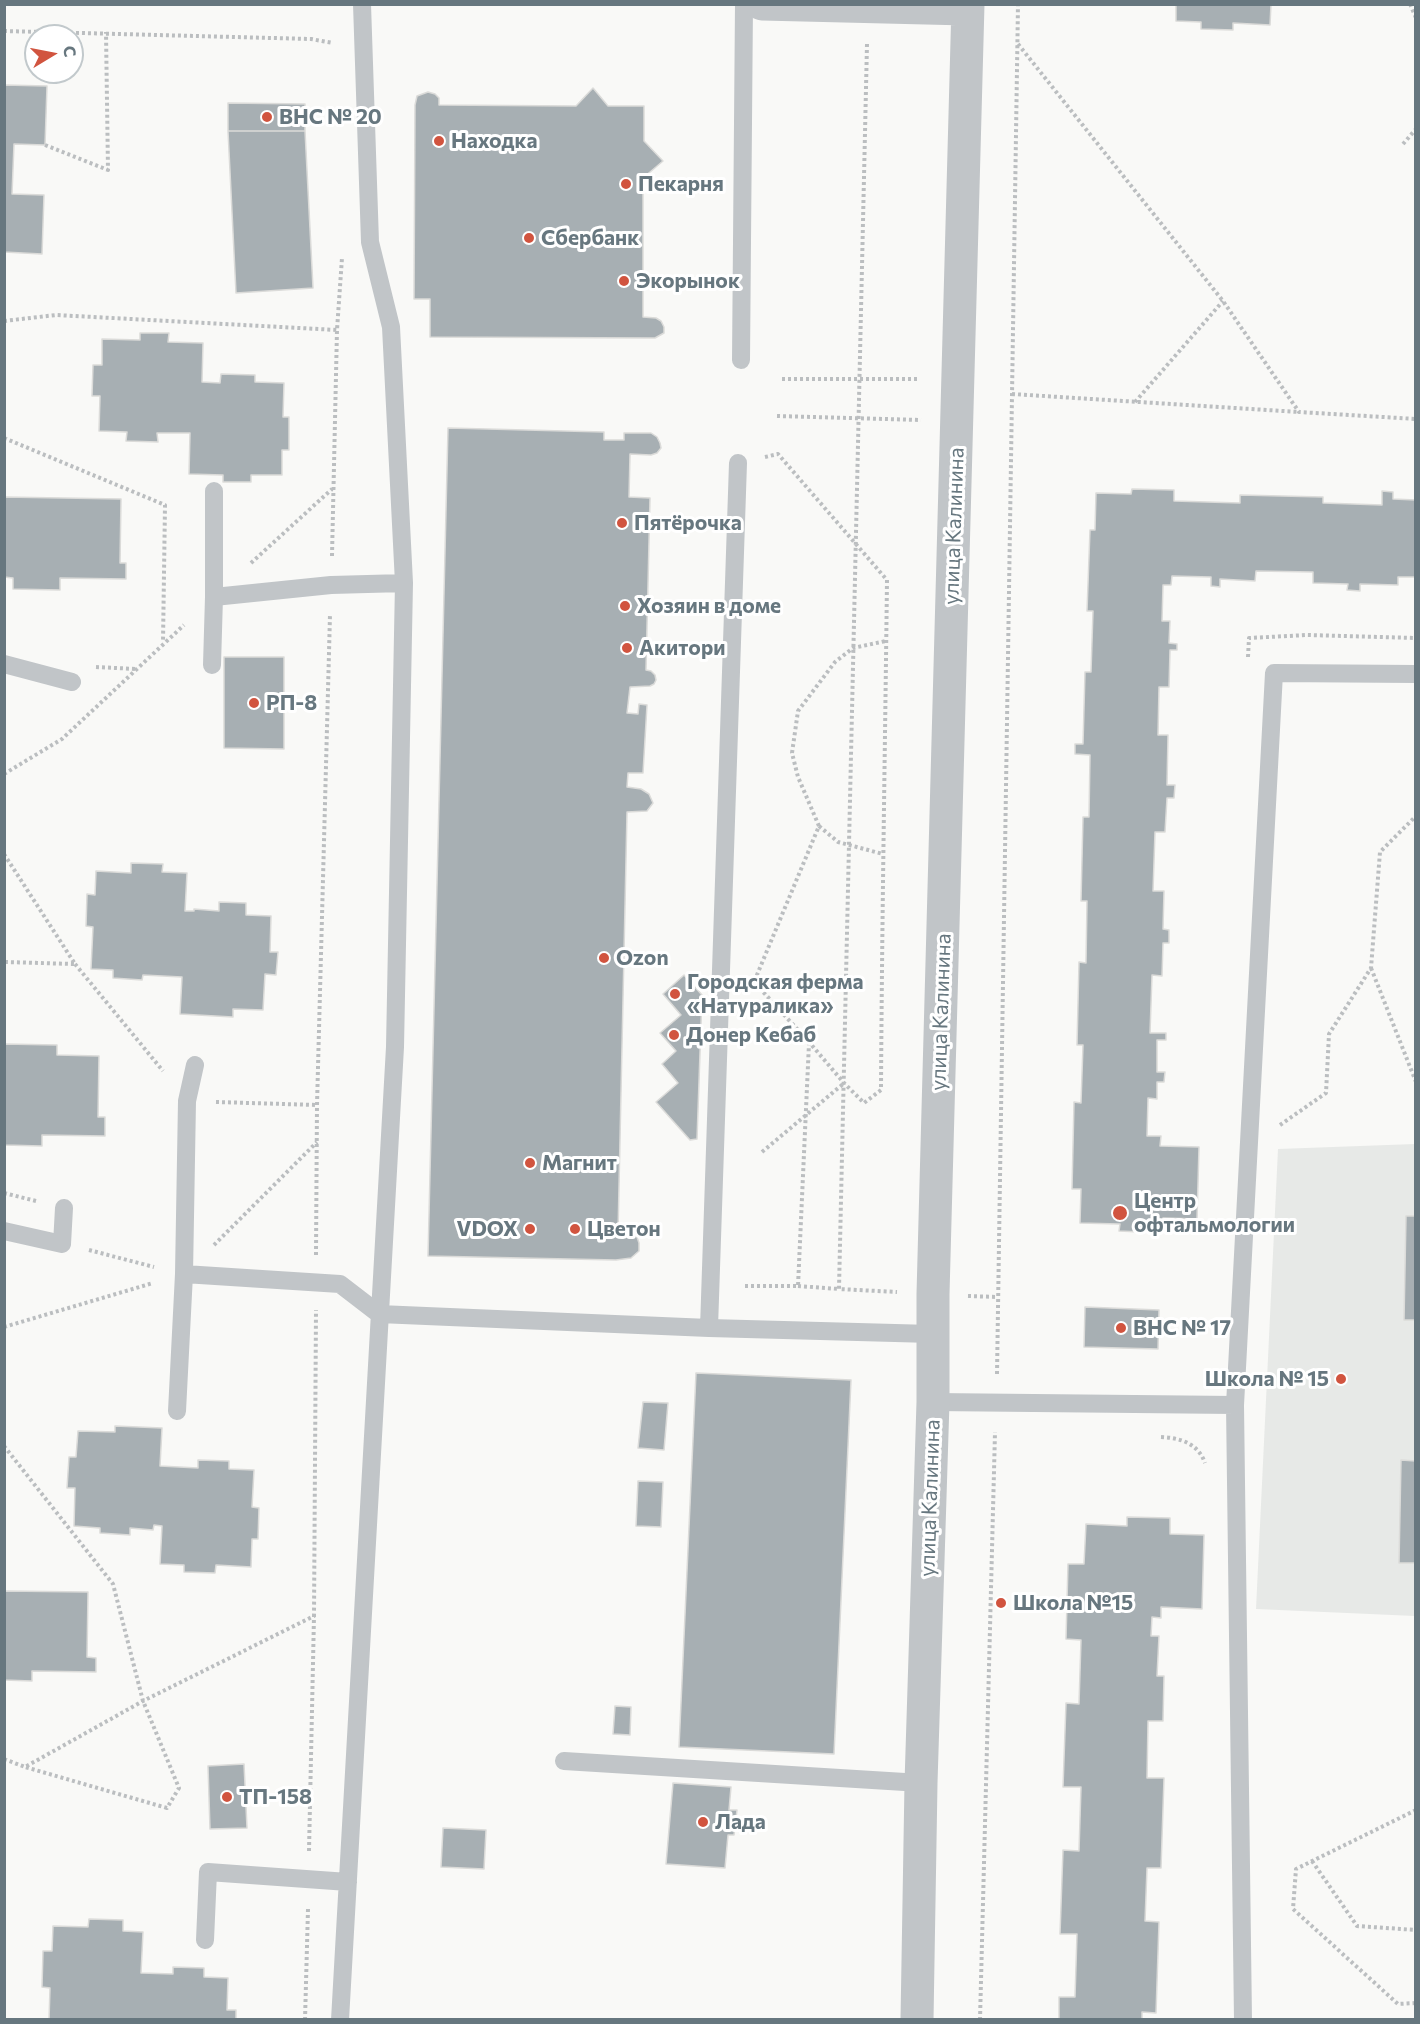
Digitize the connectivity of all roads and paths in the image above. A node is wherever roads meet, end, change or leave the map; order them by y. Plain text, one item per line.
1 (362, 4) edge
2 (744, 4) edge
3 (762, 4) edge
4 (1018, 4) edge
5 (1410, 4) edge
6 (867, 7) junction
7 (967, 7) edge
8 (1416, 18) edge
9 (4, 30) edge
10 (106, 32) junction
11 (334, 43) dead end
12 (1018, 43) junction
13 (1416, 129) edge
14 (1403, 144) dead end
15 (45, 145) dead end
16 (343, 248) dead end
17 (1223, 301) junction
18 (4, 321) edge
19 (337, 330) junction
20 (741, 360) dead end
21 (782, 379) dead end
22 (924, 379) dead end
23 (859, 380) junction
24 (1012, 394) junction
25 (1135, 402) junction
26 (1299, 412) junction
27 (777, 416) dead end
28 (859, 418) junction
29 (1416, 419) edge
30 (925, 420) dead end
31 (4, 438) edge
32 (738, 463) joint
33 (333, 488) junction
34 (214, 491) dead end
35 (856, 544) junction
36 (404, 583) junction
37 (331, 585) junction
38 (214, 597) junction
39 (886, 641) junction
40 (163, 643) junction
41 (853, 648) junction
42 (4, 664) edge
43 (212, 665) dead end
44 (1416, 674) edge
45 (72, 682) dead end
46 (4, 774) edge
47 (1416, 816) edge
48 (819, 826) junction
49 (849, 844) junction
50 (4, 854) edge
51 (883, 854) junction
52 (4, 962) edge
53 (75, 964) junction
54 (1371, 968) junction
55 (809, 1042) junction
56 (195, 1065) dead end
57 (1416, 1082) edge
58 (844, 1083) junction
59 (187, 1101) junction
60 (317, 1105) junction
61 (806, 1115) junction
62 (317, 1142) junction
63 (1248, 1147) junction
64 (762, 1152) dead end
65 (64, 1208) dead end
66 (4, 1231) edge
67 (62, 1244) junction
68 (184, 1274) junction
69 (316, 1283) junction
70 (745, 1286) dead end
71 (798, 1286) junction
72 (839, 1289) junction
73 (933, 1294) junction
74 (998, 1298) junction
75 (379, 1314) junction
76 (4, 1327) edge
77 (709, 1328) junction
78 (933, 1334) junction
79 (933, 1402) junction
80 (996, 1403) junction
81 (1235, 1405) junction
82 (177, 1411) dead end
83 (1153, 1436) dead end
84 (4, 1446) edge
85 (1206, 1469) dead end
86 (314, 1616) junction
87 (143, 1701) junction
88 (4, 1759) edge
89 (564, 1761) dead end
90 (25, 1767) junction
91 (921, 1783) junction
92 (1416, 1810) edge
93 (1312, 1861) junction
94 (308, 1879) junction
95 (348, 1882) junction
96 (1416, 1930) edge
97 (205, 1940) dead end
98 (1416, 2003) edge
99 (305, 2019) edge
100 (340, 2019) edge
101 (917, 2019) edge
102 (980, 2019) edge
103 (1243, 2019) edge

1 - 36 lane
2 - 20 lane
3 - 6 street
4 - 12 path
5 - 8 path
6 - 7 street
6 - 23 path
7 - 73 street, улица Калинина
9 - 10 path
10 - 11 path
10 - 15 path
12 - 17 path
12 - 24 path
13 - 14 path
16 - 19 path
17 - 25 path
17 - 26 path
18 - 19 path
19 - 33 path
21 - 23 path
22 - 23 path
23 - 28 path
24 - 25 path
24 - 74 path
25 - 26 path
26 - 29 path
27 - 28 path
28 - 30 path
28 - 35 path
31 - 40 path
32 - 35 path
32 - 77 lane
33 - 37 path
33 - 38 path
34 - 38 lane
35 - 39 path
35 - 41 path
36 - 37 lane
36 - 75 lane
37 - 38 lane
37 - 60 path
38 - 40 path
38 - 43 lane
39 - 41 path
39 - 51 path
40 - 46 path
41 - 48 path
41 - 49 path
42 - 45 lane
44 - 63 lane
47 - 54 path
48 - 49 path
48 - 55 path
49 - 51 path
49 - 58 path
50 - 53 path
51 - 58 path
52 - 53 path
53 - 59 path
54 - 57 path
54 - 63 path
55 - 58 path
55 - 61 path
56 - 59 lane
58 - 61 path
58 - 72 path
59 - 60 path
59 - 68 lane
60 - 62 path
61 - 64 path
61 - 71 path
62 - 68 path
62 - 69 path
63 - 81 lane
65 - 67 lane
66 - 67 lane
67 - 68 path
68 - 69 lane
68 - 76 path
68 - 82 lane
69 - 75 lane
69 - 86 path
70 - 71 path
71 - 72 path
72 - 73 path
73 - 74 path
73 - 78 street, улица Калинина
74 - 80 path
75 - 77 lane
75 - 95 lane
77 - 78 lane
78 - 79 street, улица Калинина
79 - 80 lane
79 - 91 street, улица Калинина
80 - 81 lane
80 - 102 path
81 - 103 lane
83 - 85 path
84 - 87 path
86 - 87 path
86 - 94 path
87 - 90 path
87 - 90 path
88 - 90 path
89 - 91 lane
91 - 101 street, улица Калинина
92 - 93 path
93 - 96 path
93 - 98 path
94 - 95 lane
94 - 97 lane
94 - 99 path
95 - 100 lane

